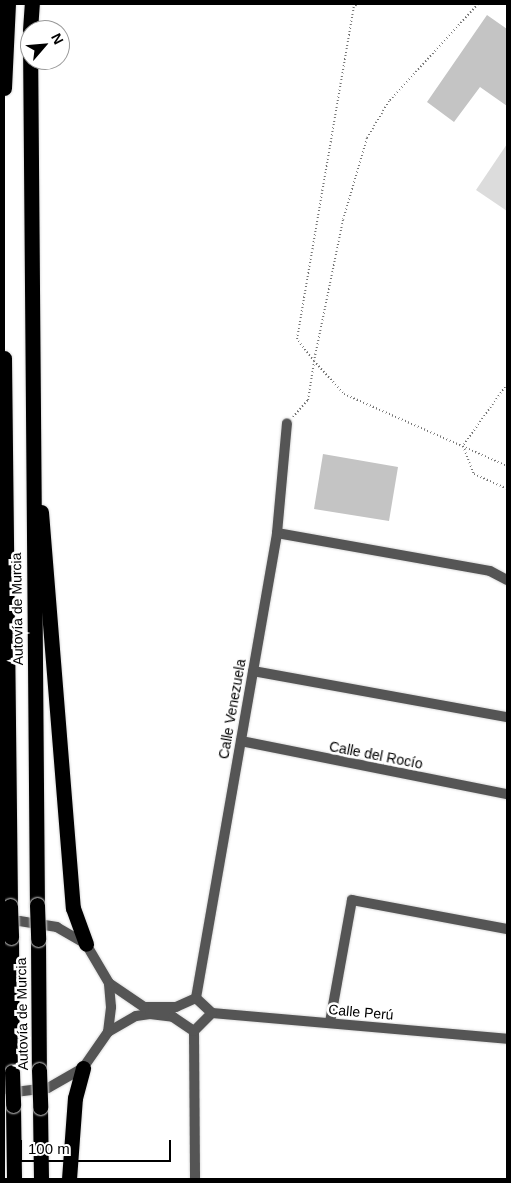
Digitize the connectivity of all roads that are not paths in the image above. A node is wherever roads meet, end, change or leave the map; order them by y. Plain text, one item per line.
1 (8, 4) edge
2 (32, 4) edge
3 (31, 20) edge
4 (30, 70) edge
5 (4, 88) edge
6 (4, 358) edge
7 (31, 391) junction
8 (287, 423) road end
9 (5, 464) junction
10 (4, 489) edge
11 (277, 533) junction
12 (507, 580) edge
13 (253, 671) junction
14 (507, 717) edge
15 (240, 741) junction
16 (507, 794) edge
17 (507, 928) edge
18 (7, 931) edge
19 (86, 944) junction
20 (109, 983) junction
21 (196, 998) junction
22 (212, 1013) junction
23 (330, 1022) junction
24 (194, 1031) junction
25 (108, 1032) junction
26 (507, 1039) edge
27 (83, 1068) junction
28 (4, 1088) edge
29 (14, 1179) edge
30 (41, 1179) edge
31 (69, 1179) edge
32 (195, 1179) edge

1 - 5 highway
2 - 3 highway
4 - 7 highway, Autovía de Murcia
6 - 9 highway, Autovía de Murcia
7 - 19 highway
7 - 30 highway, Autovía de Murcia, bridge
8 - 11 street, Calle Venezuela
9 - 10 highway
9 - 18 highway, Autovía de Murcia, bridge
11 - 12 street
11 - 13 street, Calle Venezuela
13 - 14 street
13 - 15 street, Calle Venezuela
15 - 16 street, Calle del Rocío
15 - 21 street, Calle Venezuela
17 - 23 street
18 - 19 street
18 - 29 highway, Autovía de Murcia, bridge
19 - 20 street
20 - 21 street
20 - 25 street
21 - 22 street
22 - 23 street, Calle Perú
22 - 24 street
23 - 26 street, Calle Perú
24 - 25 street
24 - 32 street
25 - 27 street
27 - 28 street
27 - 31 highway

